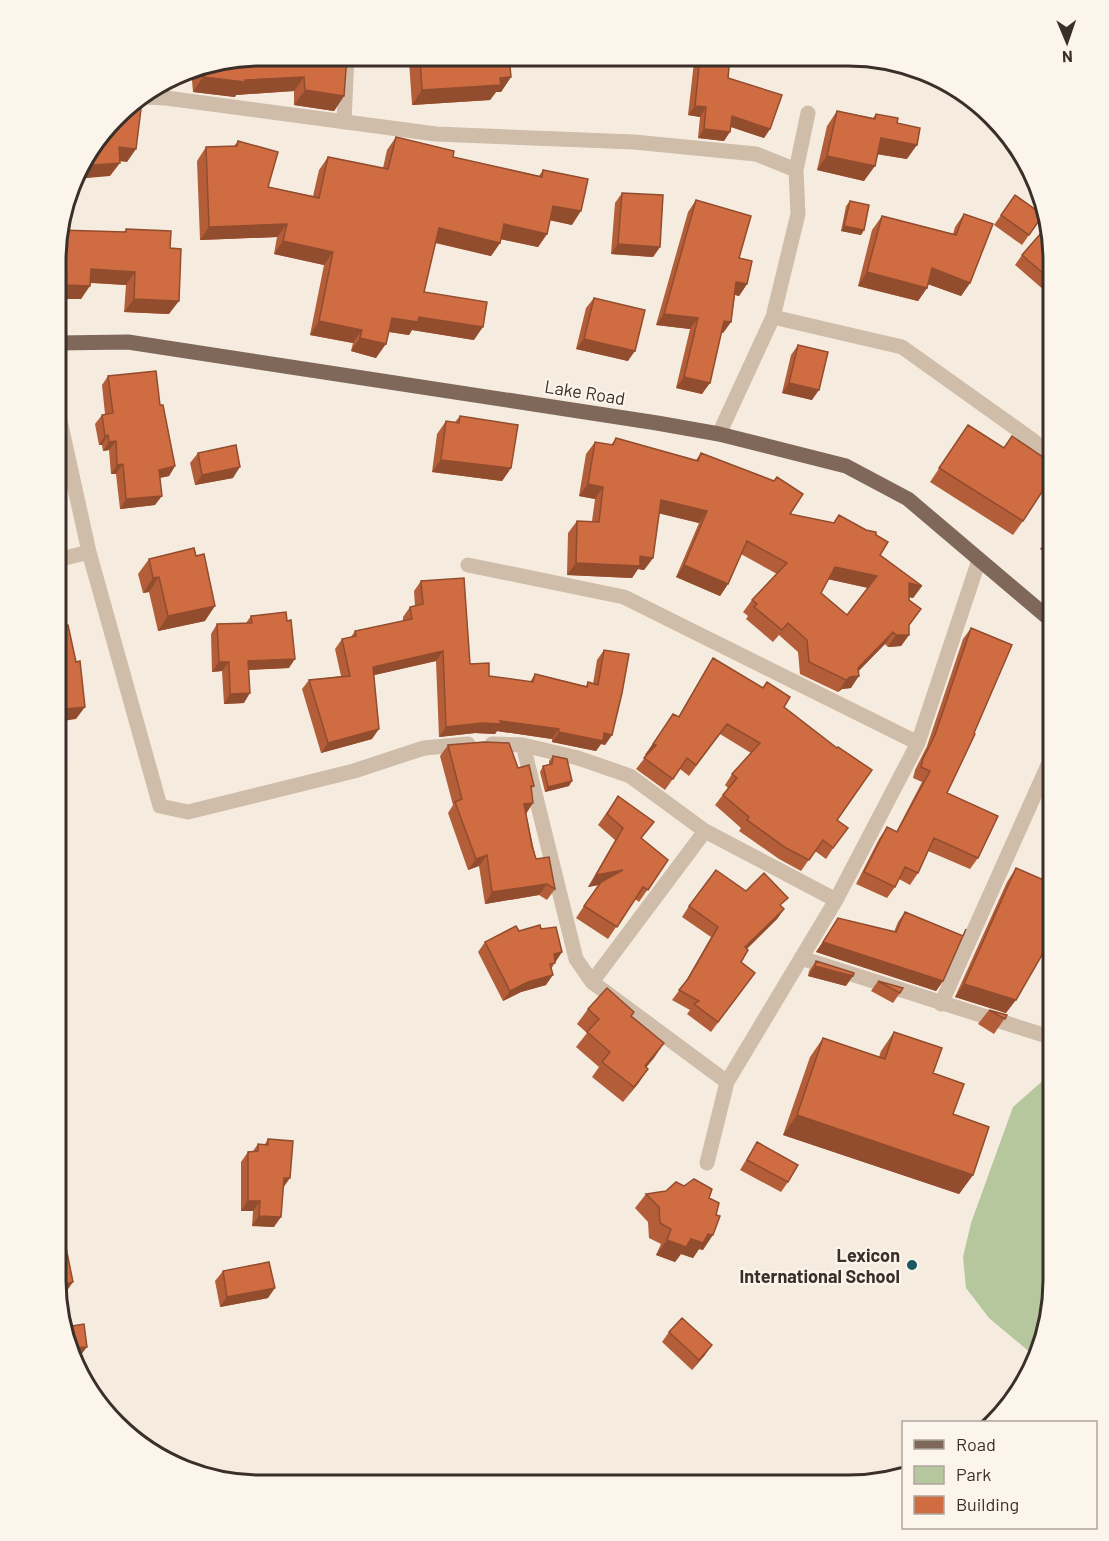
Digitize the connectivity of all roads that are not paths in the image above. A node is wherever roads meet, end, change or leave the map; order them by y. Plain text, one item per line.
1 (347, 66) edge
2 (155, 98) edge
3 (808, 113) dead end
4 (344, 122) junction
5 (796, 170) junction
6 (773, 316) junction
7 (66, 343) edge
8 (719, 434) junction
9 (66, 448) edge
10 (1043, 449) edge
11 (89, 552) junction
12 (66, 558) edge
13 (979, 560) junction
14 (468, 566) dead end
15 (1043, 614) edge
16 (918, 743) junction
17 (524, 745) junction
18 (1043, 776) edge
19 (705, 831) junction
20 (836, 900) junction
21 (801, 958) junction
22 (592, 982) junction
23 (941, 1004) junction
24 (1043, 1035) edge
25 (727, 1082) junction
26 (707, 1163) dead end

1 - 4 street
2 - 4 street
3 - 5 street
4 - 5 street
5 - 6 street
6 - 8 street
6 - 10 street
7 - 8 main road, Lake Road
8 - 13 main road, Lake Road
9 - 11 street
11 - 12 street
11 - 17 street
13 - 15 main road, Lake Road
13 - 16 street
14 - 16 street
16 - 20 street
17 - 19 street
17 - 22 street
18 - 23 street
19 - 20 street
19 - 22 street
20 - 21 street
21 - 23 street
21 - 25 street
22 - 25 street
23 - 24 street
25 - 26 street

